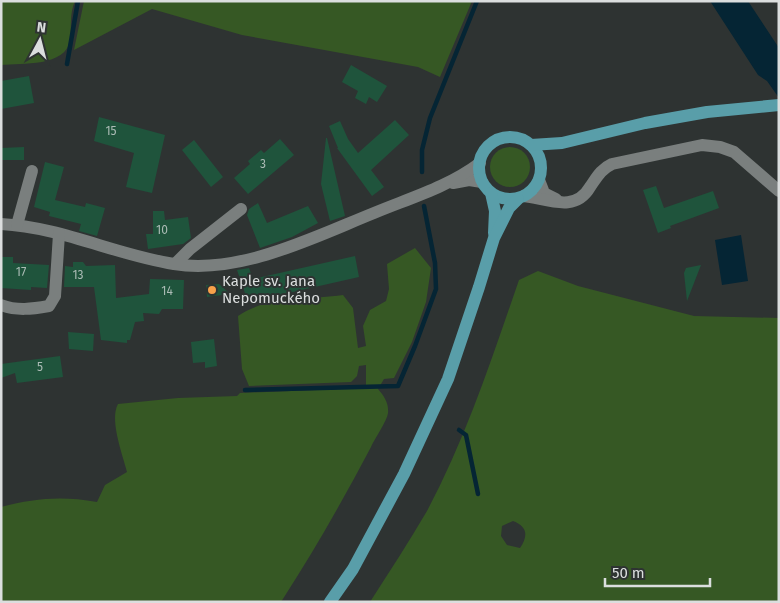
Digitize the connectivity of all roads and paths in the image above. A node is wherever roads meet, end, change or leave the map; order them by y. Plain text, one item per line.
1 (779, 105) edge
2 (531, 144) junction
3 (562, 144) junction
4 (480, 163) junction
5 (541, 164) junction
6 (32, 171) dead end
7 (539, 180) junction
8 (482, 182) junction
9 (444, 185) junction
10 (779, 191) edge
11 (491, 193) junction
12 (521, 198) junction
13 (562, 202) junction
14 (242, 209) dead end
15 (1, 224) edge
16 (17, 225) junction
17 (59, 234) junction
18 (494, 238) junction
19 (175, 264) junction
20 (1, 305) edge
21 (330, 602) edge

1 - 3 main road
2 - 3 main road
2 - 4 main road
2 - 5 main road
3 - 5 main road
4 - 8 main road
4 - 9 street
5 - 7 main road
6 - 16 street
7 - 12 main road
7 - 13 street
8 - 9 street
8 - 11 main road
9 - 19 street
10 - 13 street
11 - 12 main road
11 - 18 main road
12 - 13 street
12 - 18 main road
14 - 19 street
15 - 16 street
16 - 17 street
17 - 19 street
17 - 20 street
18 - 21 main road

